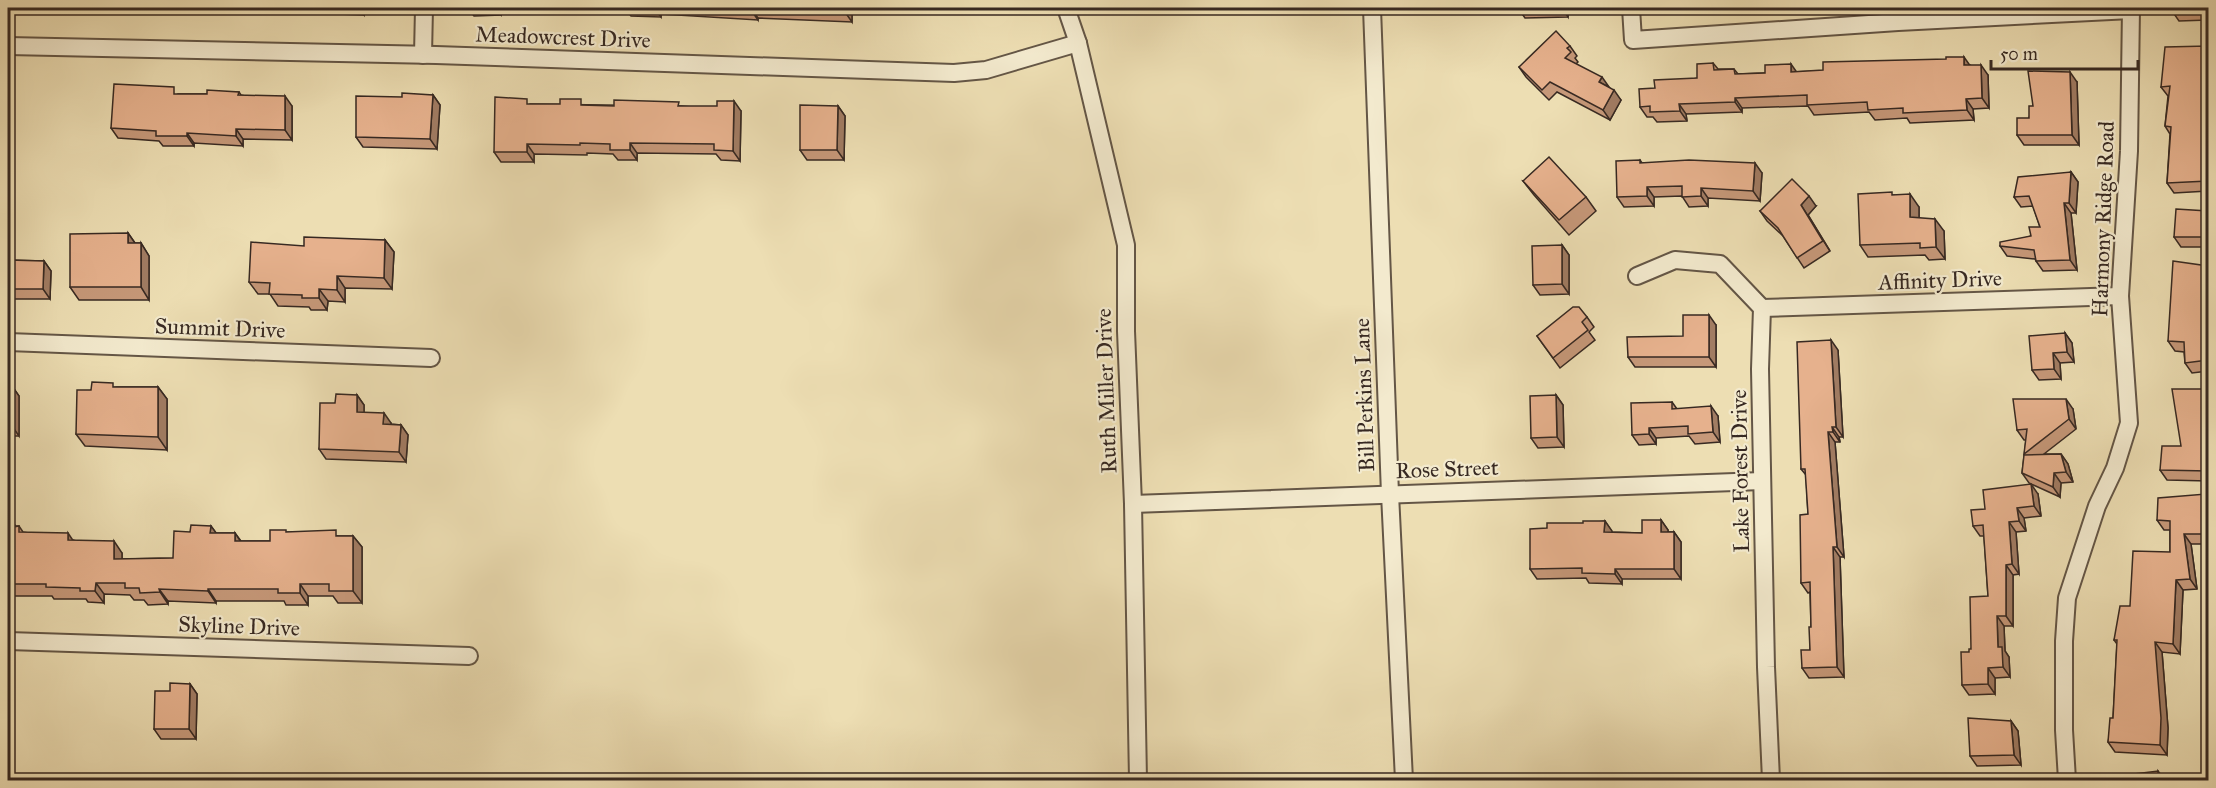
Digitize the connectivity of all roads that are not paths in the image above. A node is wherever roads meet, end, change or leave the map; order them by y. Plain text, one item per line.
1 (424, 8) edge
2 (1066, 8) edge
3 (1372, 8) edge
4 (1631, 8) edge
5 (2131, 9) edge
6 (1897, 15) edge
7 (1077, 44) junction
8 (8, 46) edge
9 (423, 55) junction
10 (1637, 276) dead end
11 (2120, 296) junction
12 (1762, 308) junction
13 (8, 342) edge
14 (431, 358) dead end
15 (1762, 481) junction
16 (1390, 494) junction
17 (1133, 504) junction
18 (8, 641) edge
19 (469, 656) dead end
20 (1138, 780) edge
21 (1404, 780) edge
22 (1771, 780) edge
23 (2067, 780) edge

1 - 9 street
2 - 7 street, Ruth Miller Drive
3 - 16 street, Bill Perkins Lane
4 - 6 street
5 - 6 street
5 - 11 street, Harmony Ridge Road
7 - 9 street, Meadowcrest Drive
7 - 17 street, Ruth Miller Drive
8 - 9 street, Meadowcrest Drive
10 - 12 street
11 - 12 street, Affinity Drive
11 - 23 street, Harmony Ridge Road
12 - 15 street, Lake Forest Drive
13 - 14 street, Summit Drive
15 - 16 street, Rose Street
15 - 22 street, Lake Forest Drive
16 - 17 street, Rose Street
16 - 21 street, Bill Perkins Lane
17 - 20 street, Ruth Miller Drive
18 - 19 street, Skyline Drive

